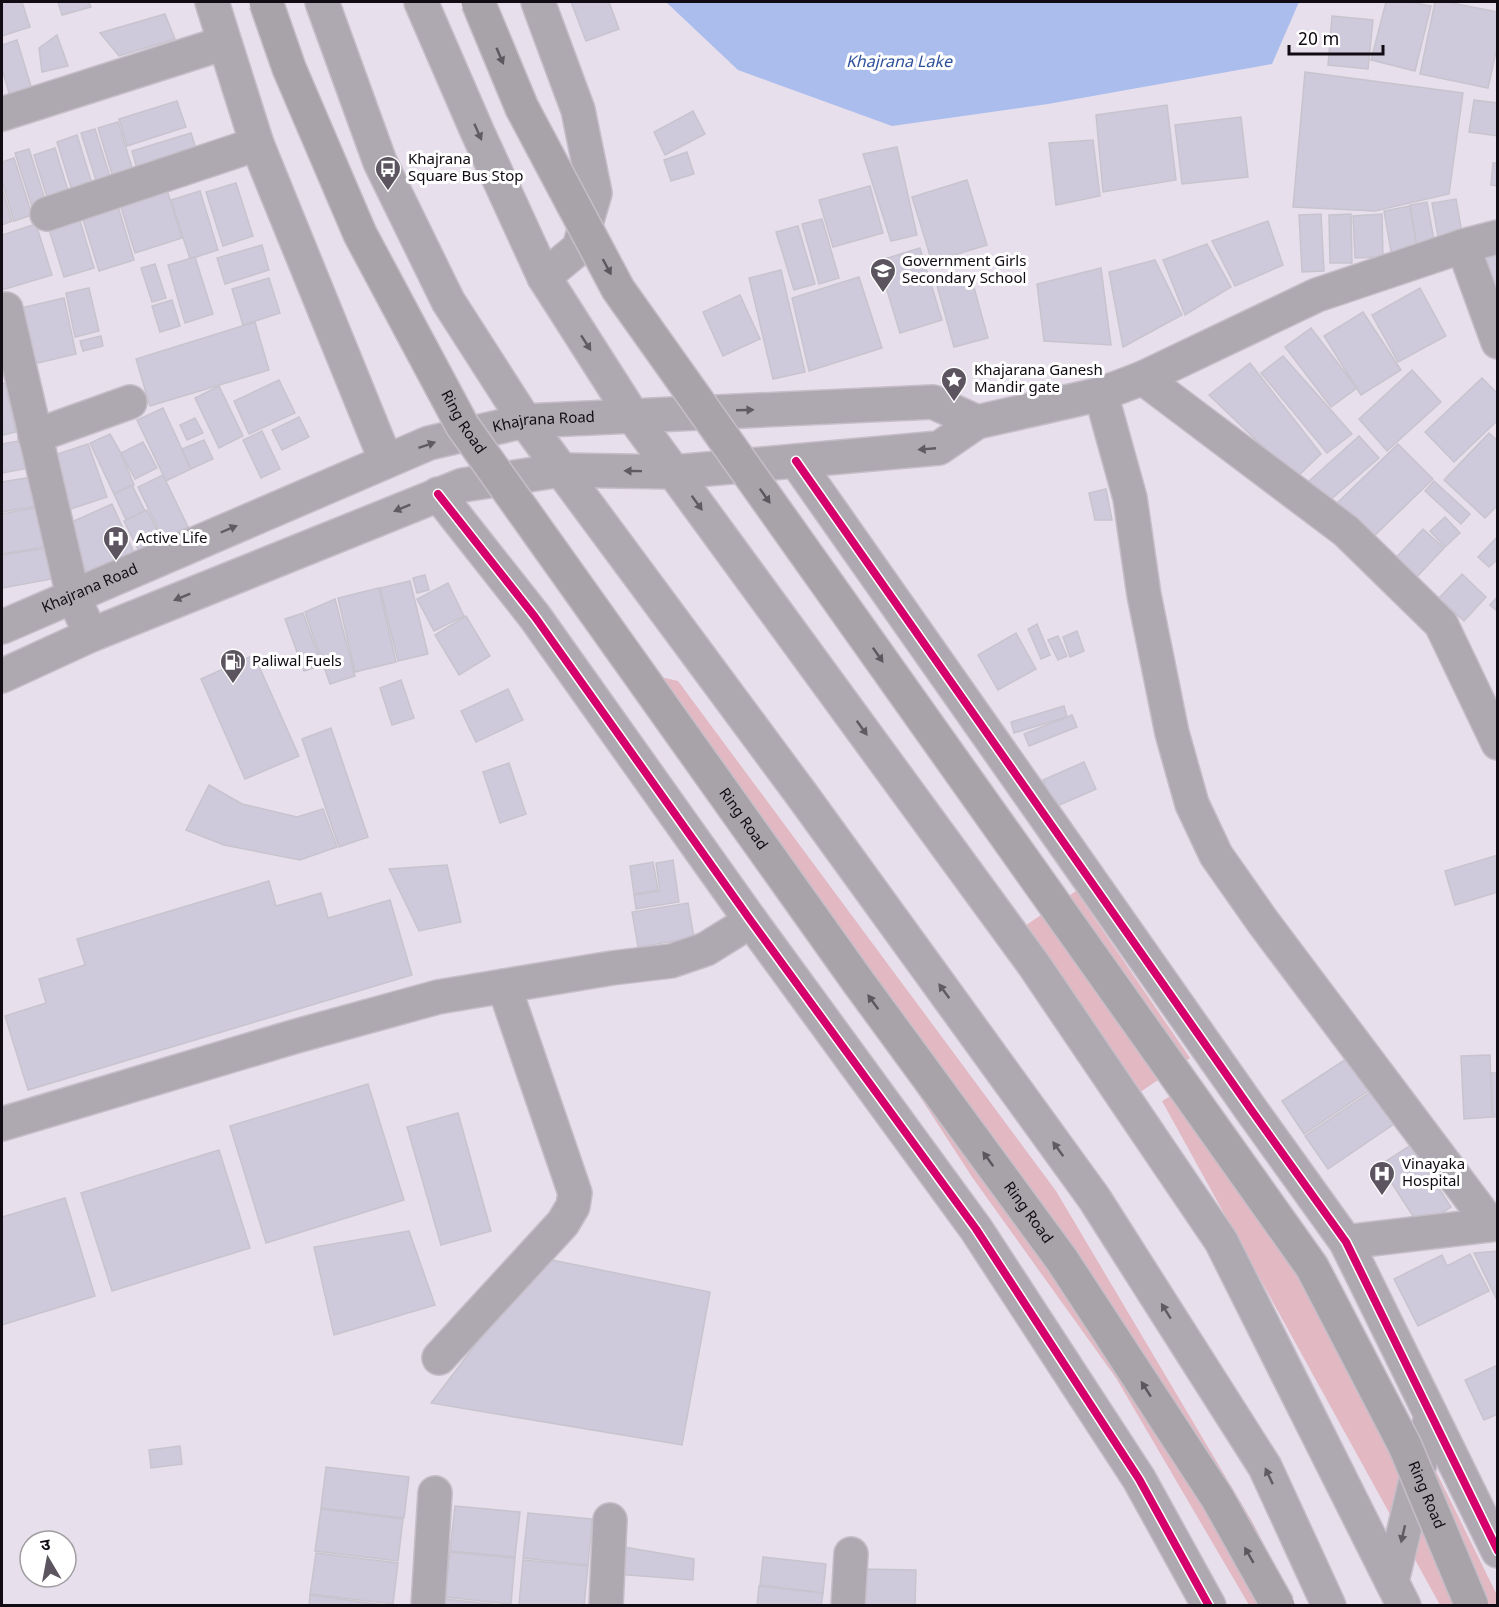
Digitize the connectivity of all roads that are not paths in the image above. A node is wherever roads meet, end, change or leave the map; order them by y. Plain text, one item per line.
1 (212, 2) edge
2 (266, 2) edge
3 (322, 2) edge
4 (421, 2) edge
5 (478, 2) edge
6 (538, 2) edge
7 (224, 42) junction
8 (2, 114) edge
9 (257, 144) junction
10 (47, 214) dead end
11 (1497, 237) edge
12 (1463, 246) junction
13 (544, 277) junction
14 (6, 309) dead end
15 (1497, 342) edge
16 (1143, 378) junction
17 (1101, 394) junction
18 (130, 402) dead end
19 (632, 415) junction
20 (525, 421) junction
21 (977, 422) junction
22 (36, 436) junction
23 (386, 461) junction
24 (796, 461) junction
25 (561, 470) junction
26 (674, 472) junction
27 (438, 494) junction
28 (73, 596) junction
29 (2, 627) edge
30 (91, 635) junction
31 (2, 676) edge
32 (1497, 743) edge
33 (751, 921) junction
34 (504, 986) junction
35 (2, 1124) edge
36 (1494, 1224) edge
37 (1346, 1242) junction
38 (439, 1358) dead end
39 (1431, 1416) junction
40 (435, 1493) dead end
41 (610, 1520) dead end
42 (1497, 1551) edge
43 (850, 1554) dead end
44 (1398, 1593) edge
45 (428, 1605) edge
46 (606, 1605) edge
47 (848, 1605) edge
48 (1209, 1605) edge
49 (1278, 1605) edge
50 (1329, 1605) edge
51 (1472, 1605) edge

1 - 7 street
49 -> 2 main road, Ring Road, bridge
3 - 20 main road
4 -> 13 main road
5 -> 51 main road, Ring Road, bridge
6 - 13 street
7 - 8 street
7 - 9 street
9 - 10 street
9 - 23 street
11 - 12 main road
12 - 15 street
12 - 16 main road
13 -> 19 main road
14 - 22 street
16 - 17 main road
16 - 32 street
17 - 21 main road
17 - 36 street
18 - 22 street
19 - 20 main road, Khajrana Road
19 -> 21 main road, Khajrana Road
19 - 26 main road
23 -> 20 main road, Khajrana Road
20 - 25 main road
21 -> 24 main road
22 - 28 street
28 -> 23 main road, Khajrana Road
24 - 26 main road
24 - 37 street
26 -> 25 main road
25 - 27 main road
50 -> 25 main road
26 -> 44 main road
27 -> 30 main road
27 - 33 street
28 - 29 main road, Khajrana Road
28 - 30 street
30 - 31 main road
33 - 34 street
33 - 48 street
34 - 35 street
34 - 38 street
36 - 37 street
37 - 39 street
39 - 42 street
39 -> 44 main road
40 - 45 street
41 - 46 street
43 - 47 street

